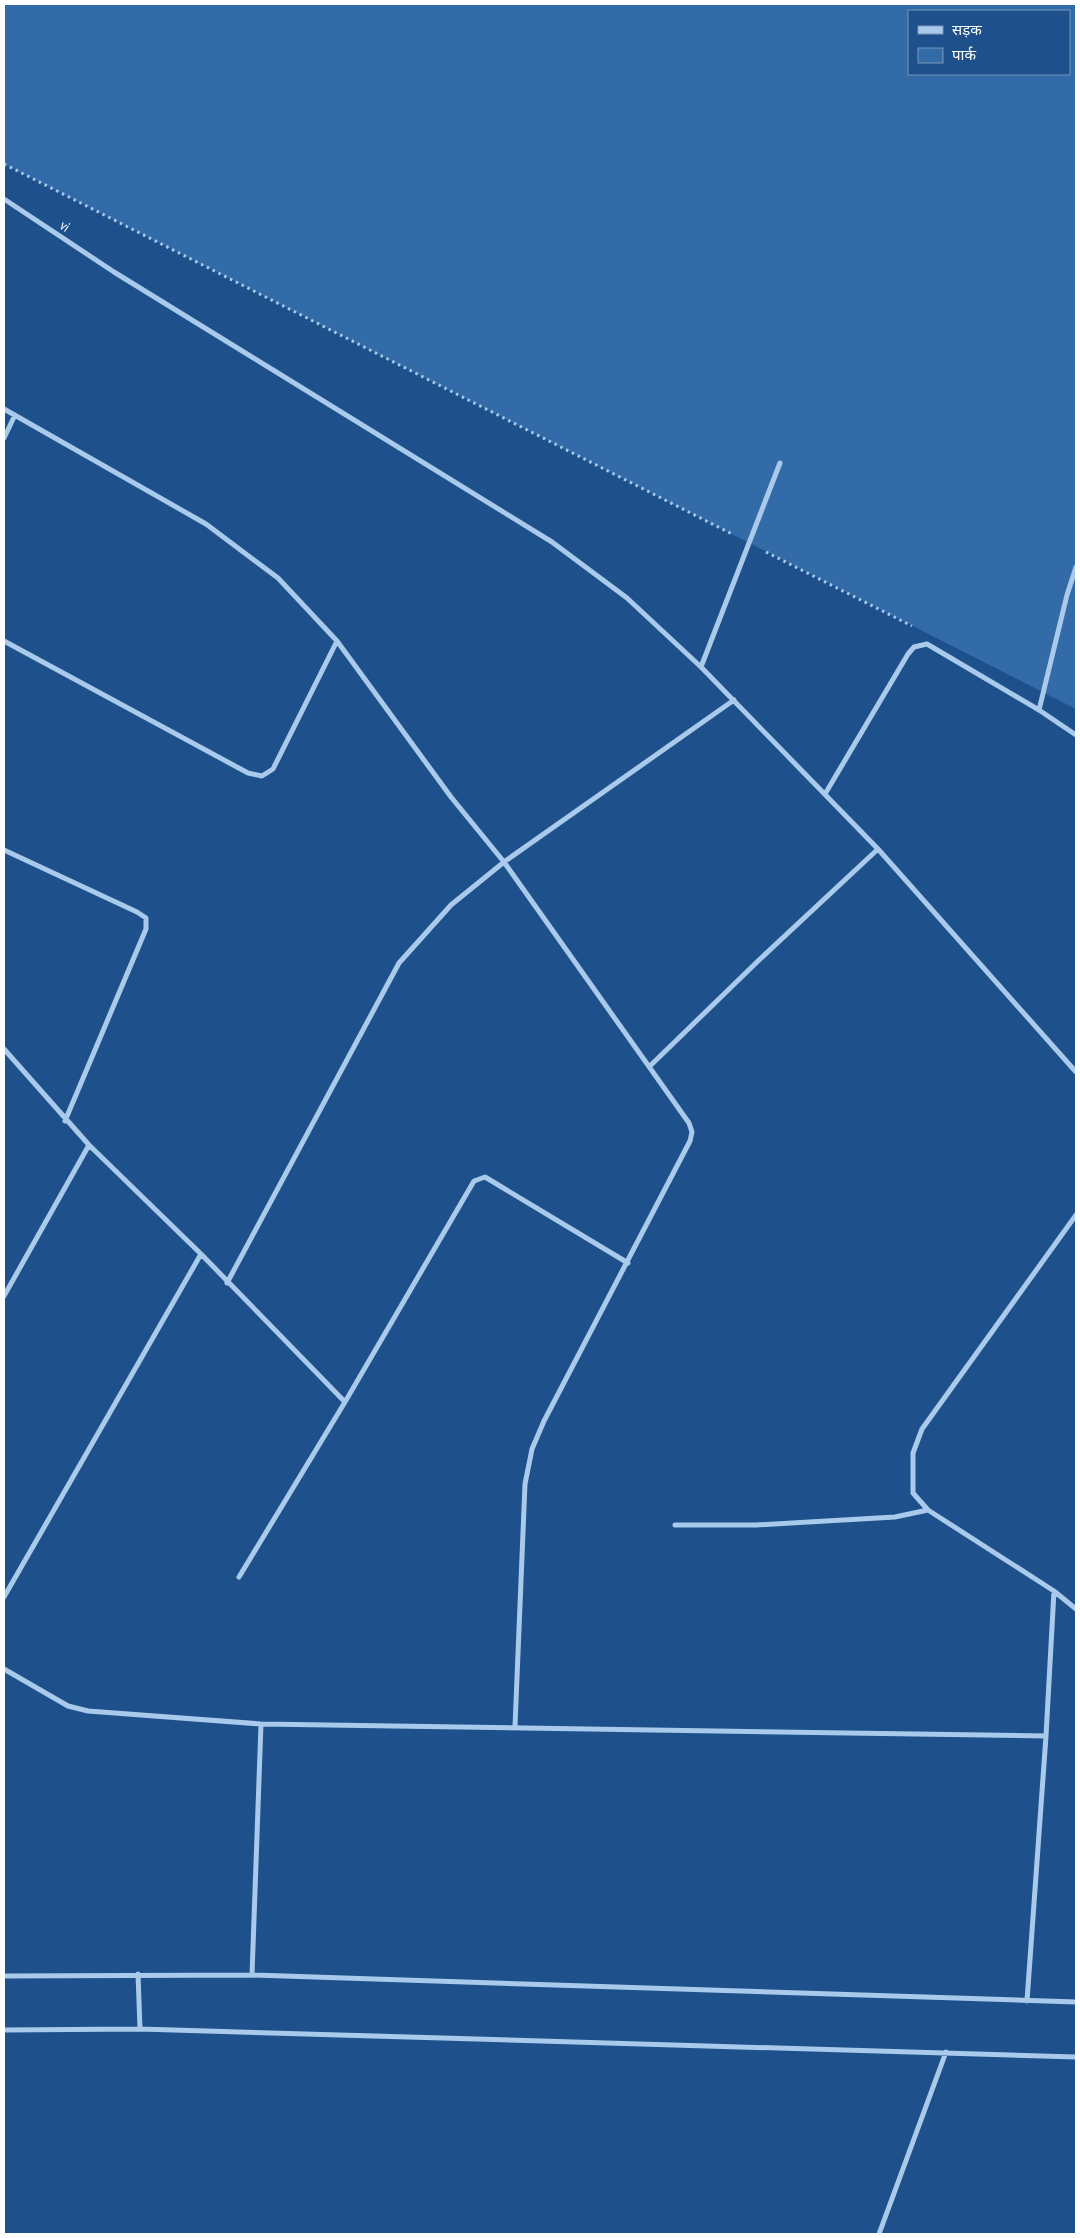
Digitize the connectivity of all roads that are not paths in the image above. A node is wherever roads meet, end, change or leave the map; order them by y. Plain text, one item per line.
1 (4, 200) edge
2 (4, 409) edge
3 (15, 415) junction
4 (4, 438) edge
5 (780, 463) dead end
6 (1076, 566) edge
7 (4, 641) edge
8 (337, 641) junction
9 (701, 666) junction
10 (734, 700) junction
11 (1039, 710) junction
12 (1076, 735) edge
13 (825, 794) junction
14 (878, 849) junction
15 (4, 850) edge
16 (504, 862) junction
17 (4, 1049) edge
18 (650, 1066) junction
19 (1076, 1072) edge
20 (66, 1121) junction
21 (89, 1145) junction
22 (1076, 1215) edge
23 (201, 1254) junction
24 (628, 1263) junction
25 (227, 1283) junction
26 (4, 1296) edge
27 (345, 1402) junction
28 (928, 1510) junction
29 (675, 1525) dead end
30 (239, 1578) dead end
31 (1054, 1592) junction
32 (4, 1597) edge
33 (1076, 1609) edge
34 (4, 1669) edge
35 (261, 1724) junction
36 (515, 1726) junction
37 (1046, 1736) junction
38 (138, 1974) junction
39 (252, 1975) junction
40 (4, 1976) edge
41 (1027, 2001) junction
42 (1076, 2002) edge
43 (140, 2029) junction
44 (4, 2030) edge
45 (946, 2052) junction
46 (1076, 2057) edge
47 (879, 2234) edge

1 - 9 street, vi
2 - 3 street
3 - 4 street
3 - 8 street
5 - 9 street
6 - 11 street
7 - 8 street
8 - 16 street
9 - 10 street, vi
10 - 13 street, vi
10 - 16 street
11 - 12 street
11 - 13 street
13 - 14 street, vi
14 - 18 street
14 - 19 street, vi
15 - 20 street
16 - 18 street
16 - 25 street
17 - 20 street
18 - 24 street
20 - 21 street
21 - 23 street
21 - 26 street
22 - 28 street
23 - 25 street
23 - 32 street
24 - 27 street
24 - 36 street
25 - 27 street
27 - 30 street
28 - 29 street
28 - 31 street
31 - 33 street
31 - 37 street
34 - 35 street
35 - 36 street
35 - 39 street
36 - 37 street
37 - 41 street
38 - 39 street
38 - 40 street
38 - 43 street
39 - 41 street
41 - 42 street
43 - 44 street
43 - 45 street
45 - 46 street
45 - 47 street

